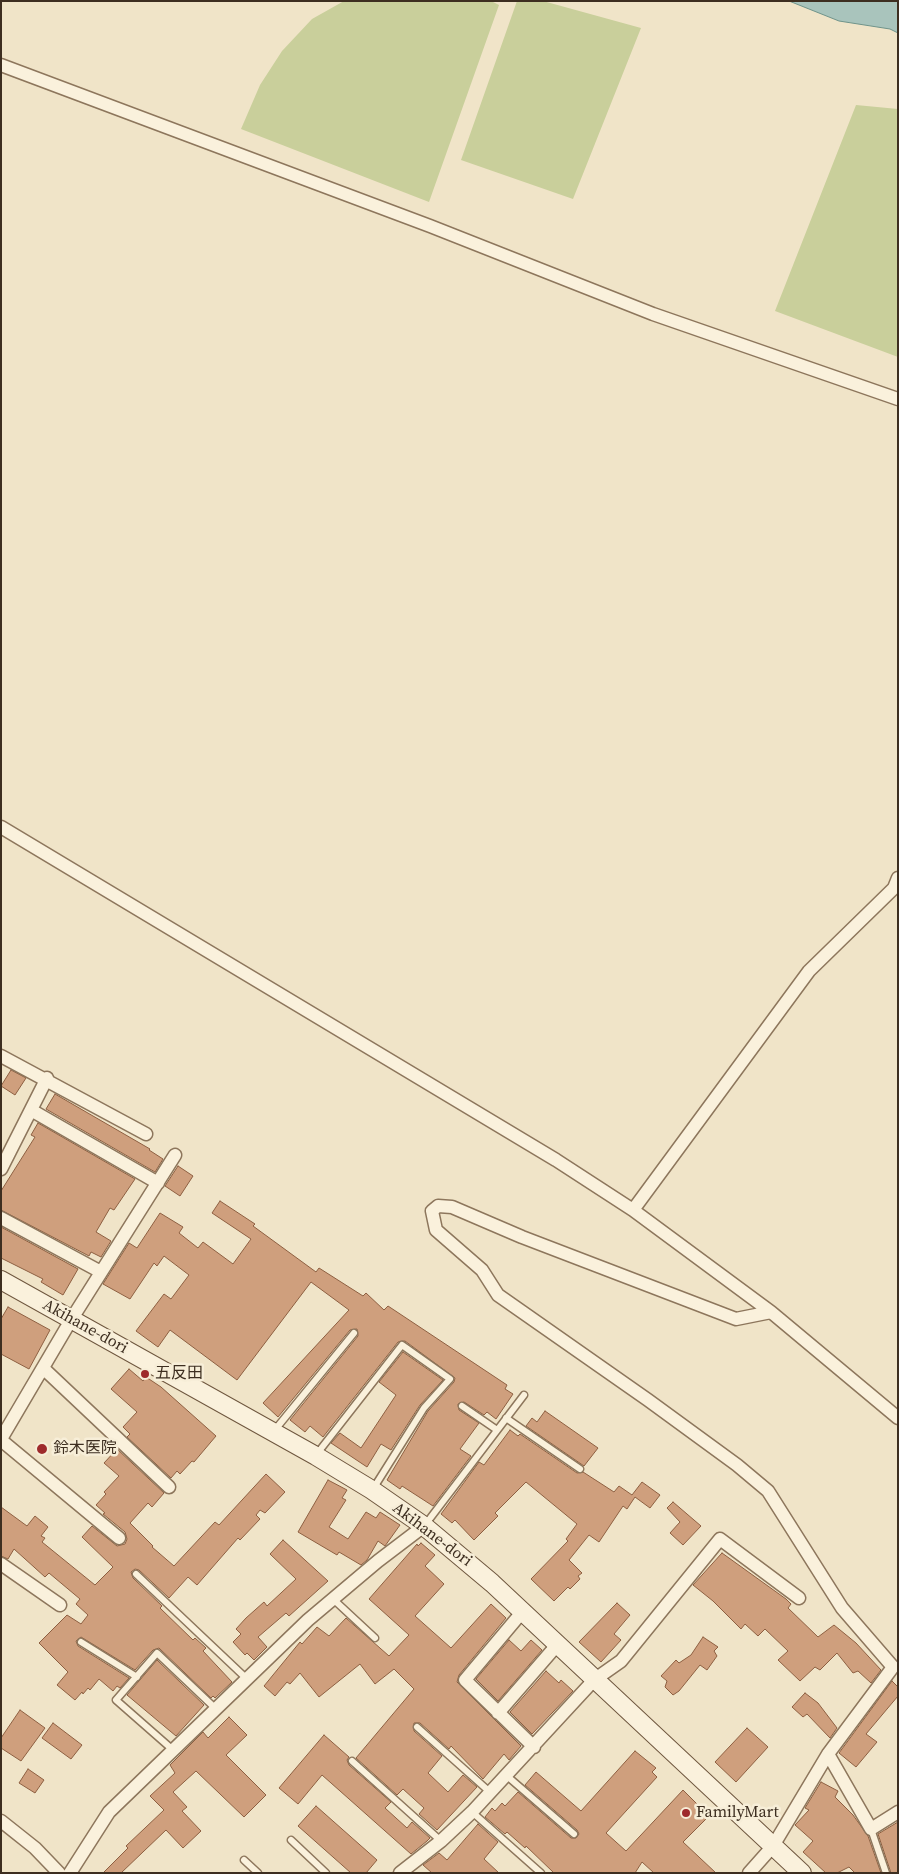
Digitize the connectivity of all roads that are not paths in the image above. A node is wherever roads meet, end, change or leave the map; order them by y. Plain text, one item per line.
1 (1, 65) edge
2 (898, 399) edge
3 (1, 827) edge
4 (898, 878) edge
5 (1, 1056) edge
6 (47, 1078) junction
7 (31, 1110) junction
8 (146, 1134) dead end
9 (175, 1155) dead end
10 (1, 1169) edge
11 (158, 1183) junction
12 (633, 1210) junction
13 (1, 1218) edge
14 (101, 1272) junction
15 (1, 1280) edge
16 (771, 1312) junction
17 (71, 1320) junction
18 (354, 1333) dead end
19 (43, 1368) junction
20 (524, 1395) dead end
21 (462, 1406) dead end
22 (506, 1418) junction
23 (898, 1418) edge
24 (497, 1430) junction
25 (273, 1432) junction
26 (1, 1439) edge
27 (316, 1456) junction
28 (580, 1469) dead end
29 (169, 1487) dead end
30 (372, 1490) junction
31 (424, 1526) junction
32 (119, 1538) dead end
33 (1, 1564) edge
34 (136, 1574) dead end
35 (800, 1598) dead end
36 (333, 1599) junction
37 (60, 1605) dead end
38 (523, 1611) junction
39 (375, 1638) dead end
40 (81, 1642) dead end
41 (557, 1644) junction
42 (136, 1678) junction
43 (247, 1679) junction
44 (594, 1680) junction
45 (216, 1709) junction
46 (498, 1712) junction
47 (417, 1727) dead end
48 (534, 1747) junction
49 (173, 1750) junction
50 (828, 1754) junction
51 (352, 1760) dead end
52 (507, 1776) junction
53 (491, 1793) junction
54 (472, 1812) junction
55 (898, 1812) edge
56 (1, 1821) edge
57 (871, 1829) junction
58 (574, 1834) dead end
59 (291, 1840) dead end
60 (441, 1841) junction
61 (773, 1846) junction
62 (244, 1860) dead end
63 (59, 1873) edge
64 (70, 1873) edge
65 (258, 1873) edge
66 (326, 1873) edge
67 (400, 1873) edge
68 (541, 1873) edge
69 (749, 1873) edge
70 (802, 1873) edge
71 (886, 1873) edge

1 - 2 street
3 - 12 street
4 - 12 street
5 - 6 street
6 - 7 street
6 - 8 street
7 - 10 street
7 - 11 street
9 - 11 street
11 - 14 street
12 - 16 street
13 - 14 street
14 - 17 street
15 - 17 street, Akihane-dori
16 - 23 street
16 - 50 street
17 - 19 street
17 - 25 street, Akihane-dori
18 - 25 lane
19 - 26 street
19 - 29 street
20 - 22 lane
21 - 24 lane
22 - 24 lane
22 - 28 lane
24 - 31 lane
25 - 27 street, Akihane-dori
26 - 32 street
27 - 30 street, Akihane-dori
27 - 30 lane
30 - 31 street, Akihane-dori
31 - 36 street
31 - 38 street, Akihane-dori
33 - 37 street
34 - 43 lane
35 - 44 street
36 - 39 lane
36 - 43 street
38 - 41 street, Akihane-dori
38 - 46 street
40 - 42 lane
41 - 44 street, Akihane-dori
41 - 46 street
42 - 45 lane
42 - 49 lane
43 - 45 street
44 - 48 street
44 - 61 street, Akihane-dori
45 - 49 street
46 - 48 street
47 - 53 lane
48 - 52 street
49 - 64 street
50 - 57 street
50 - 61 street
51 - 60 lane
52 - 53 street
52 - 58 lane
53 - 54 street
54 - 60 street
54 - 68 lane
55 - 57 street
56 - 63 street
57 - 71 lane
59 - 66 lane
60 - 67 street
61 - 69 street
61 - 70 street, Akihane-dori
62 - 65 lane

